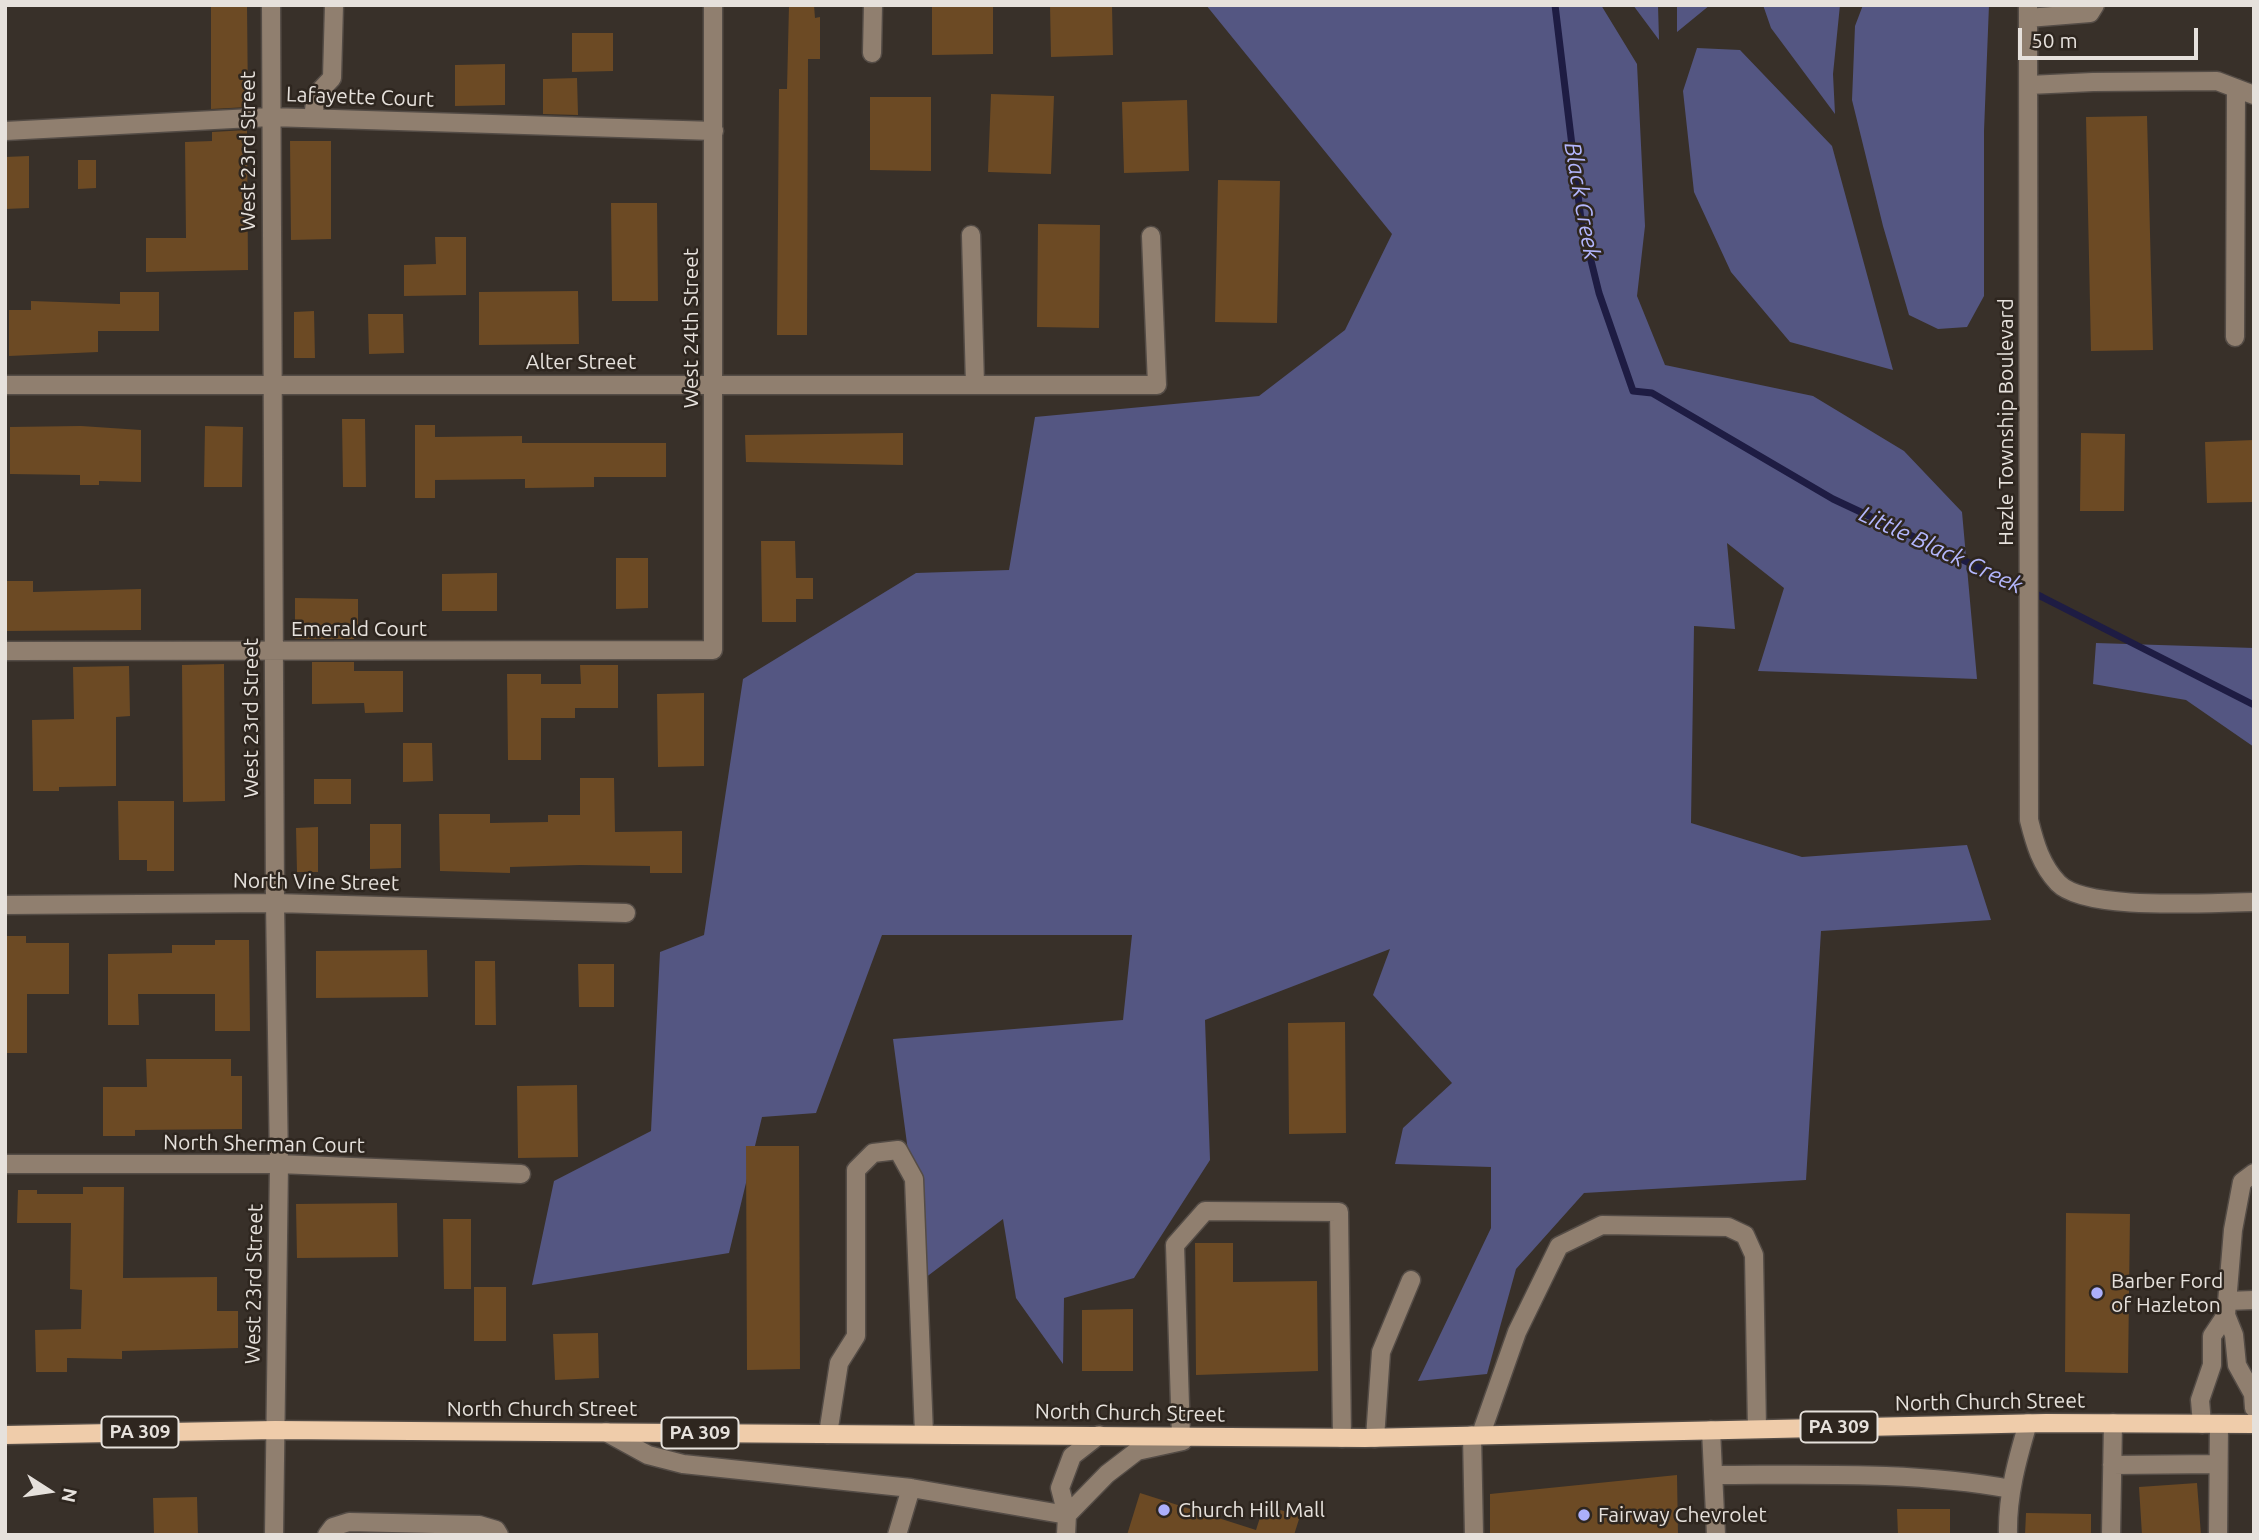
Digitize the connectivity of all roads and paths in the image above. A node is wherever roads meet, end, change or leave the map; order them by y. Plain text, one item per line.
1 (271, 5) edge
2 (334, 5) edge
3 (713, 5) edge
4 (873, 5) edge
5 (2095, 5) edge
6 (2028, 12) edge
7 (872, 53) dead end
8 (2029, 85) junction
9 (2236, 88) junction
10 (2254, 95) edge
11 (271, 117) junction
12 (313, 118) junction
13 (5, 131) edge
14 (714, 131) junction
15 (971, 235) dead end
16 (1150, 236) dead end
17 (2235, 337) dead end
18 (5, 385) edge
19 (272, 385) junction
20 (713, 385) junction
21 (975, 385) junction
22 (713, 650) joint
23 (5, 651) edge
24 (273, 652) junction
25 (2254, 902) edge
26 (275, 903) junction
27 (5, 905) edge
28 (626, 913) dead end
29 (5, 1164) edge
30 (279, 1164) junction
31 (2254, 1173) edge
32 (522, 1174) dead end
33 (1411, 1280) dead end
34 (2254, 1300) edge
35 (2227, 1308) junction
36 (2254, 1408) edge
37 (2028, 1423) junction
38 (2113, 1423) junction
39 (2210, 1424) junction
40 (2254, 1424) edge
41 (1757, 1429) junction
42 (275, 1430) junction
43 (1712, 1430) junction
44 (606, 1432) junction
45 (5, 1434) edge
46 (828, 1434) junction
47 (925, 1434) junction
48 (1099, 1435) junction
49 (1476, 1435) junction
50 (1190, 1437) junction
51 (1342, 1438) junction
52 (1370, 1438) junction
53 (2218, 1464) junction
54 (2112, 1465) junction
55 (1714, 1475) junction
56 (911, 1488) junction
57 (2011, 1489) junction
58 (1068, 1515) junction
59 (274, 1535) edge
60 (327, 1535) edge
61 (499, 1535) edge
62 (897, 1535) edge
63 (1066, 1535) edge
64 (1474, 1535) edge
65 (1716, 1535) edge
66 (2008, 1535) edge
67 (2111, 1535) edge
68 (2218, 1535) edge

1 - 11 street, West 23rd Street
2 - 12 street
3 - 14 street, West 24th Street
4 - 7 street
5 - 6 street
6 - 8 street, Hazle Township Boulevard
8 - 9 street
8 - 25 street, Hazle Township Boulevard
9 - 10 street
9 - 17 street
11 - 12 street, Lafayette Court
11 - 13 street, Lafayette Court
11 - 19 street, West 23rd Street
12 - 14 street, Lafayette Court
14 - 20 street, West 24th Street
15 - 21 street
16 - 21 street, Alter Street
18 - 19 street, Alter Street
19 - 20 street, Alter Street
19 - 24 street, West 23rd Street
20 - 21 street, Alter Street
20 - 22 street, West 24th Street
22 - 24 street, Emerald Court
23 - 24 street, Emerald Court
24 - 26 street, West 23rd Street
26 - 27 street, North Vine Street
26 - 28 street, North Vine Street
26 - 30 street, West 23rd Street
29 - 30 street, North Sherman Court
30 - 32 street, North Sherman Court
30 - 42 street, West 23rd Street
31 - 35 street
33 - 52 street
34 - 35 street
35 - 36 street
35 - 39 street
37 - 38 main road, North Church Street / PA 309
37 - 41 main road, North Church Street / PA 309
37 - 57 street
38 - 39 main road, North Church Street / PA 309
38 - 54 street
39 - 40 main road, North Church Street / PA 309
39 - 53 street
41 - 43 main road, North Church Street / PA 309
41 - 49 street
42 - 44 main road, North Church Street / PA 309
42 - 45 main road, North Church Street / PA 309
42 - 59 street, West 23rd Street
43 - 49 main road, North Church Street / PA 309
43 - 55 street
44 - 46 main road, North Church Street / PA 309
44 - 56 street
46 - 47 main road, North Church Street / PA 309
46 - 47 street
47 - 48 main road, North Church Street / PA 309
48 - 50 main road, North Church Street / PA 309
48 - 58 street
49 - 52 main road, North Church Street / PA 309
49 - 64 street
50 - 51 main road, North Church Street / PA 309
50 - 51 street
50 - 58 street
51 - 52 main road, North Church Street / PA 309
53 - 54 street
53 - 68 street
54 - 67 street
55 - 57 street
55 - 65 street
56 - 58 street
56 - 62 street
57 - 66 street
58 - 63 street
60 - 61 street

